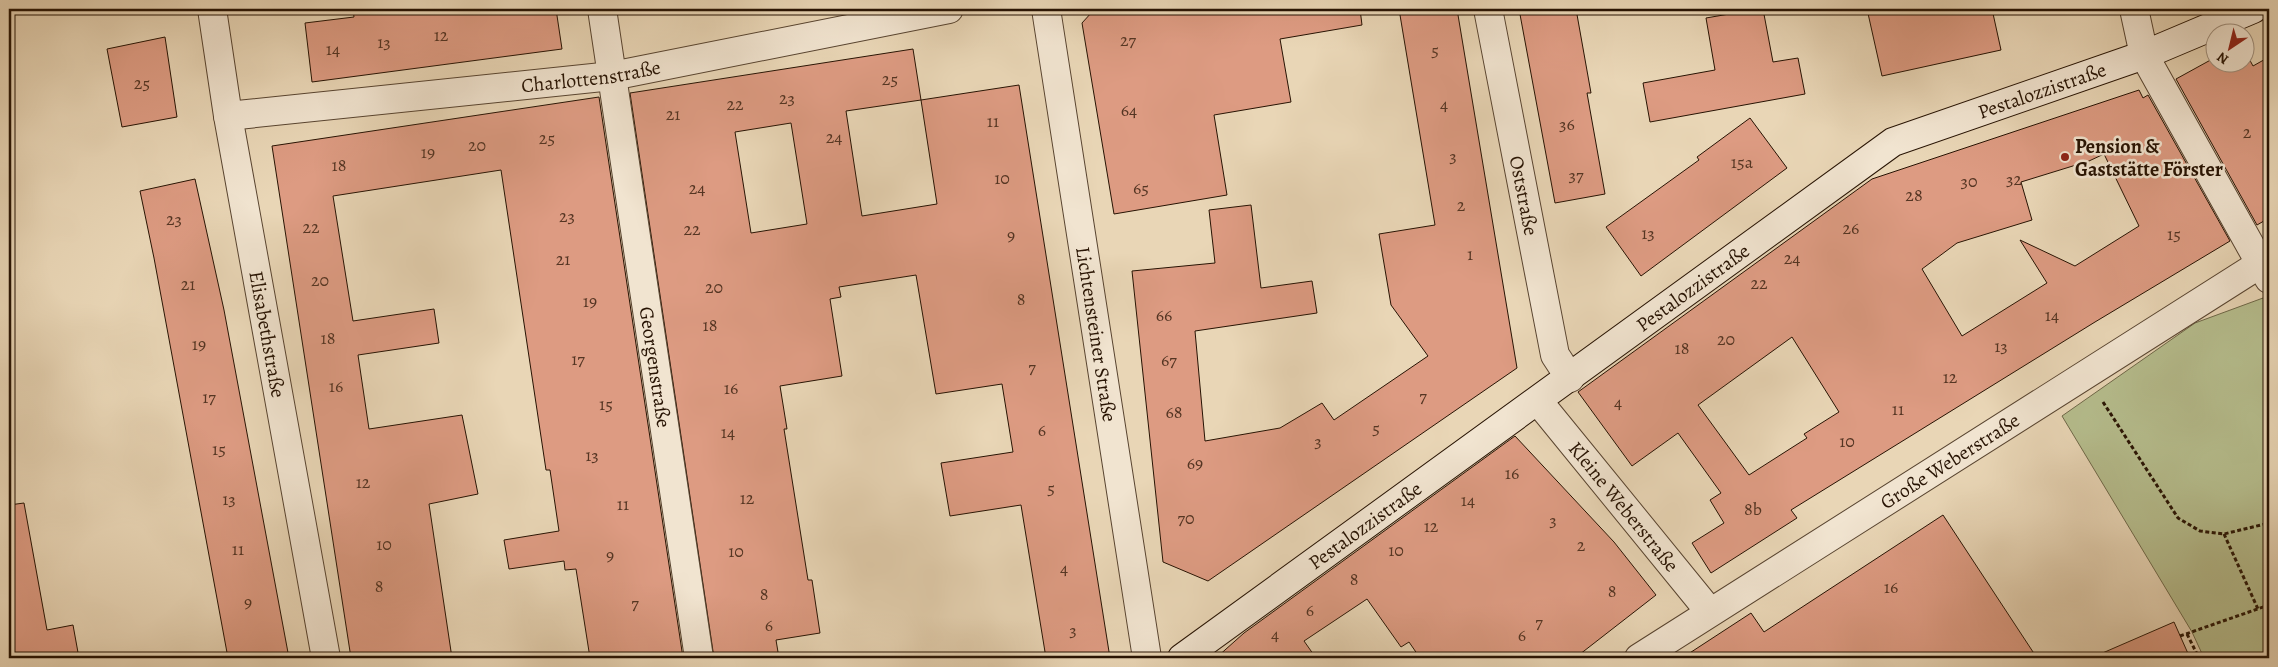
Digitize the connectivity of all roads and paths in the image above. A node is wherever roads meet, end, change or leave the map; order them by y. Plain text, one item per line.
1 (212, 9) edge
2 (602, 9) edge
3 (949, 9) edge
4 (1046, 9) edge
5 (1488, 9) edge
6 (2134, 9) edge
7 (2253, 9) edge
8 (2144, 55) junction
9 (612, 76) junction
10 (228, 116) junction
11 (2265, 271) edge
12 (2085, 375) junction
13 (1570, 378) junction
14 (1538, 401) junction
15 (2269, 522) edge
16 (2224, 534) junction
17 (2269, 605) edge
18 (2258, 609) junction
19 (1710, 612) junction
20 (2187, 634) junction
21 (2180, 636) dead end
22 (326, 658) edge
23 (699, 658) edge
24 (1147, 658) edge
25 (1182, 658) edge
26 (1639, 658) edge
27 (2198, 658) edge

1 - 10 street, Elisabethstraße
2 - 9 street, Georgenstraße
3 - 9 street, Charlottenstraße
4 - 24 street, Lichtensteiner Straße
5 - 13 street, Oststraße
6 - 8 street
7 - 8 street, Pestalozzistraße
8 - 11 street
8 - 13 street, Pestalozzistraße
9 - 10 street, Charlottenstraße
9 - 23 street, Georgenstraße
10 - 22 street, Elisabethstraße
11 - 12 street, Große Weberstraße
12 - 16 path
12 - 19 street, Große Weberstraße
13 - 14 street, Pestalozzistraße
14 - 19 street, Kleine Weberstraße
14 - 25 street, Pestalozzistraße
15 - 16 path
16 - 18 path
17 - 18 path
18 - 20 path
19 - 26 street, Große Weberstraße
20 - 21 path
20 - 27 path

